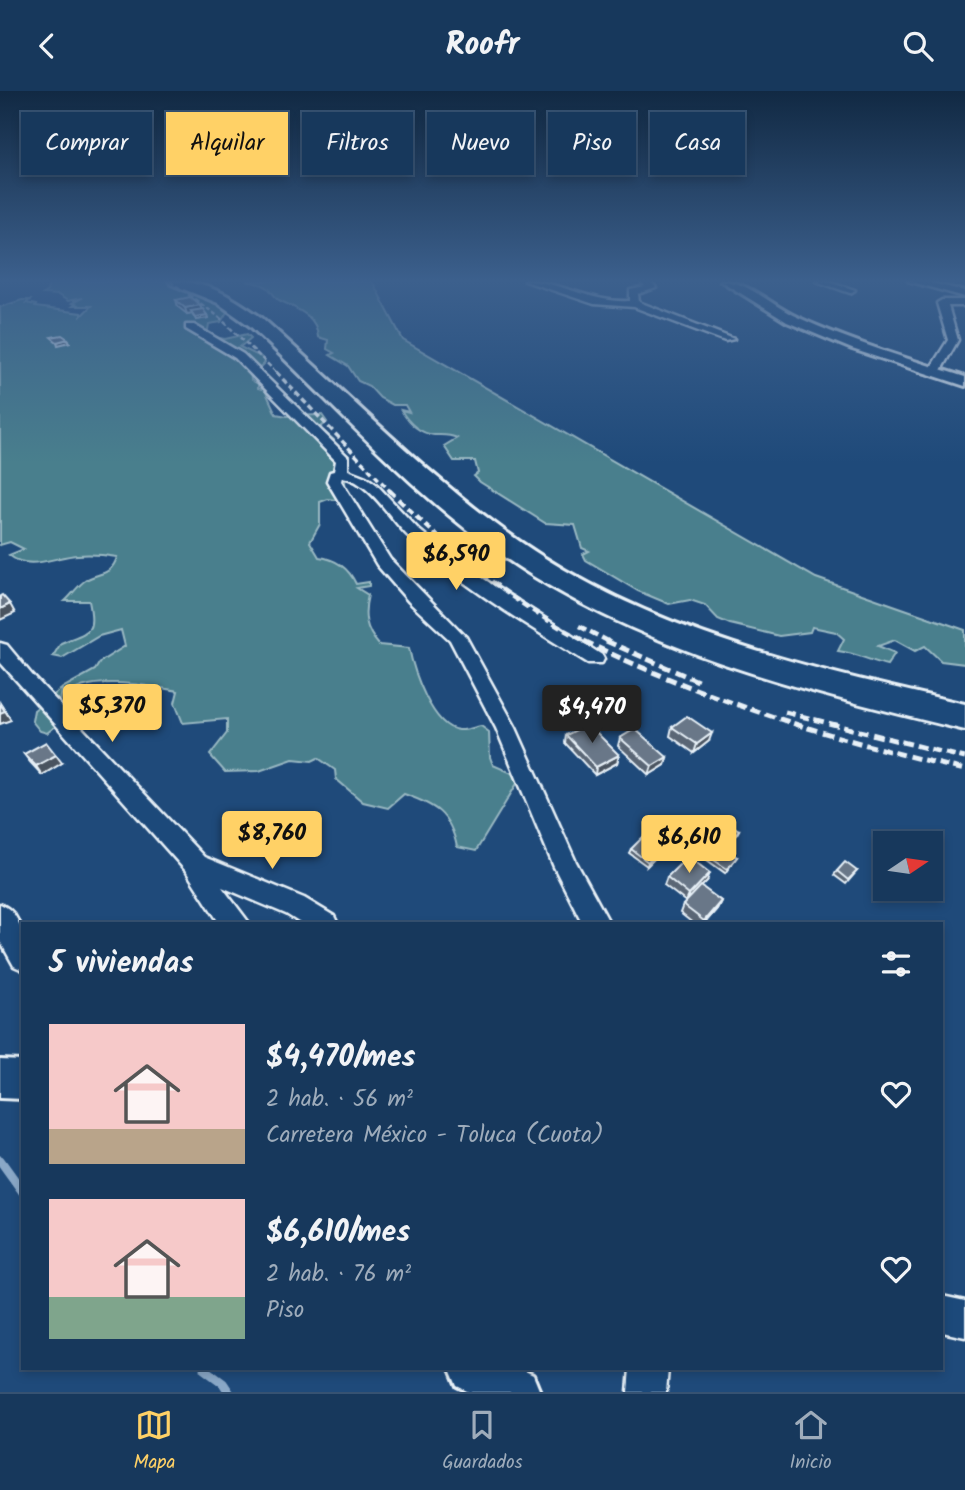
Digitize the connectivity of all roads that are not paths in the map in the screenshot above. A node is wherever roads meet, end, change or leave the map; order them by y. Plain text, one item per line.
1 (217, 342) edge
2 (277, 342) edge
3 (299, 342) edge
4 (847, 342) edge
5 (952, 342) edge
6 (934, 372) junction
7 (965, 382) edge
8 (341, 473) junction
9 (0, 649) edge
10 (595, 659) dead end
11 (965, 695) edge
12 (965, 717) edge
13 (195, 864) junction
14 (0, 915) edge
15 (235, 922) edge
16 (321, 922) edge
17 (596, 922) edge
18 (21, 953) edge
19 (0, 1079) edge
20 (21, 1080) edge
21 (943, 1314) edge
22 (965, 1319) edge
23 (476, 1370) edge
24 (649, 1370) edge
25 (516, 1392) edge
26 (648, 1392) edge

1 - 8 street
2 - 12 highway
3 - 11 highway
4 - 6 street
5 - 6 street
6 - 7 street
8 - 10 street
8 - 17 street
9 - 13 street
13 - 15 street
13 - 16 street
14 - 18 street
19 - 20 street
21 - 22 street
23 - 25 street
24 - 26 street

